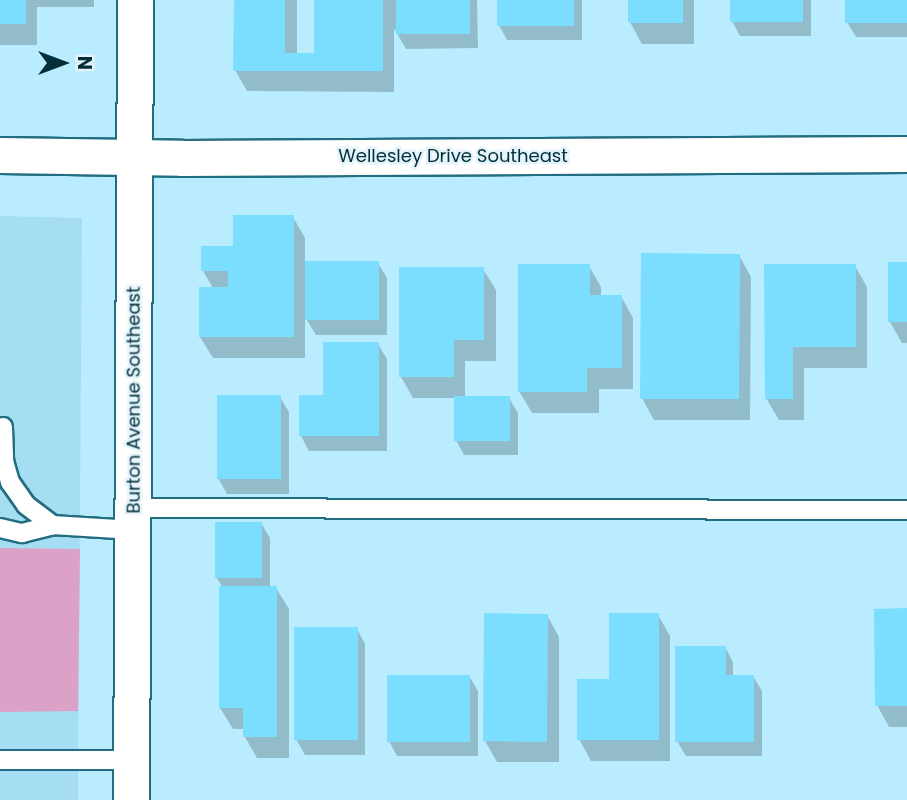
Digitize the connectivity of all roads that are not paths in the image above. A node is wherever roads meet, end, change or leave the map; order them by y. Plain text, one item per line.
1 (135, 0) edge
2 (907, 154) edge
3 (0, 155) edge
4 (136, 158) junction
5 (3, 427) dead end
6 (907, 510) edge
7 (133, 519) junction
8 (53, 525) junction
9 (0, 528) edge
10 (0, 760) edge
11 (131, 760) junction
12 (131, 800) edge

1 - 4 street, Burton Avenue Southeast
2 - 4 street, Wellesley Drive Southeast
3 - 4 street, Wellesley Drive Southeast
4 - 7 street, Burton Avenue Southeast
5 - 8 lane
6 - 7 lane
7 - 8 lane
7 - 11 street, Burton Avenue Southeast
8 - 9 lane
10 - 11 lane
11 - 12 street, Burton Avenue Southeast

